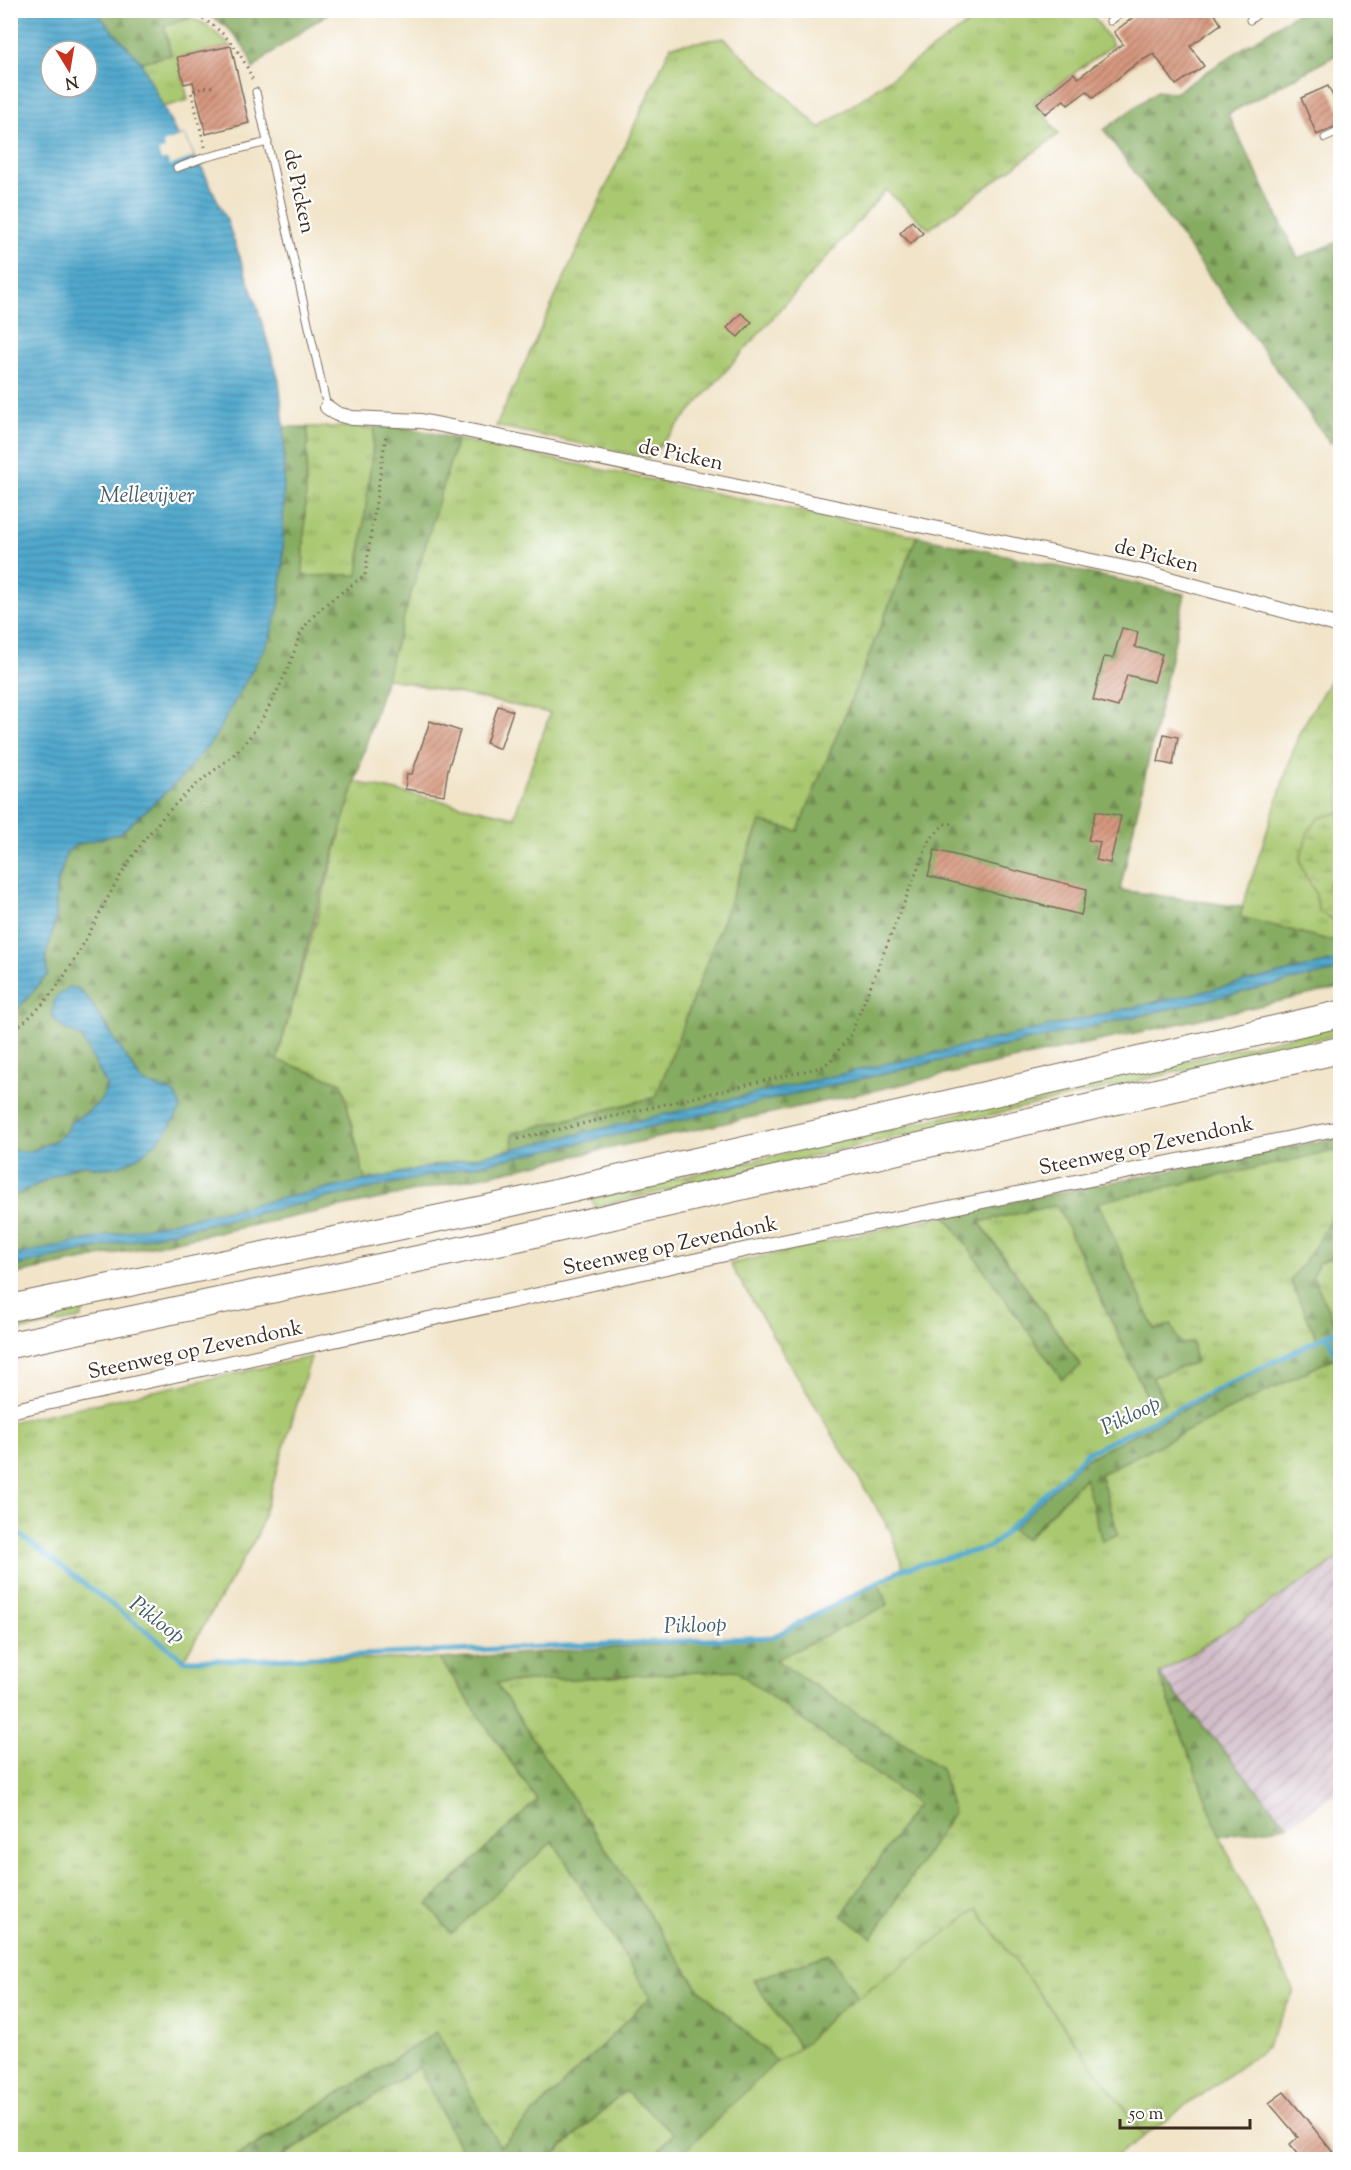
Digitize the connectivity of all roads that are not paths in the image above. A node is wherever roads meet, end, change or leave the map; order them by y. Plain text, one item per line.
1 (1125, 10) edge
2 (1263, 10) edge
3 (1250, 20) dead end
4 (1110, 21) dead end
5 (256, 92) road end
6 (1341, 130) edge
7 (1325, 138) dead end
8 (268, 142) junction
9 (177, 168) dead end
10 (327, 407) joint
11 (1341, 626) edge
12 (1341, 1014) edge
13 (1336, 1053) edge
14 (1341, 1128) edge
15 (10, 1308) edge
16 (10, 1345) edge
17 (10, 1411) edge

1 - 4 lane
2 - 3 lane
5 - 8 lane, de Picken
6 - 7 lane
8 - 9 lane
8 - 10 lane, de Picken
10 - 11 street, de Picken
12 - 15 highway
13 - 16 highway
14 - 17 street, Steenweg op Zevendonk

